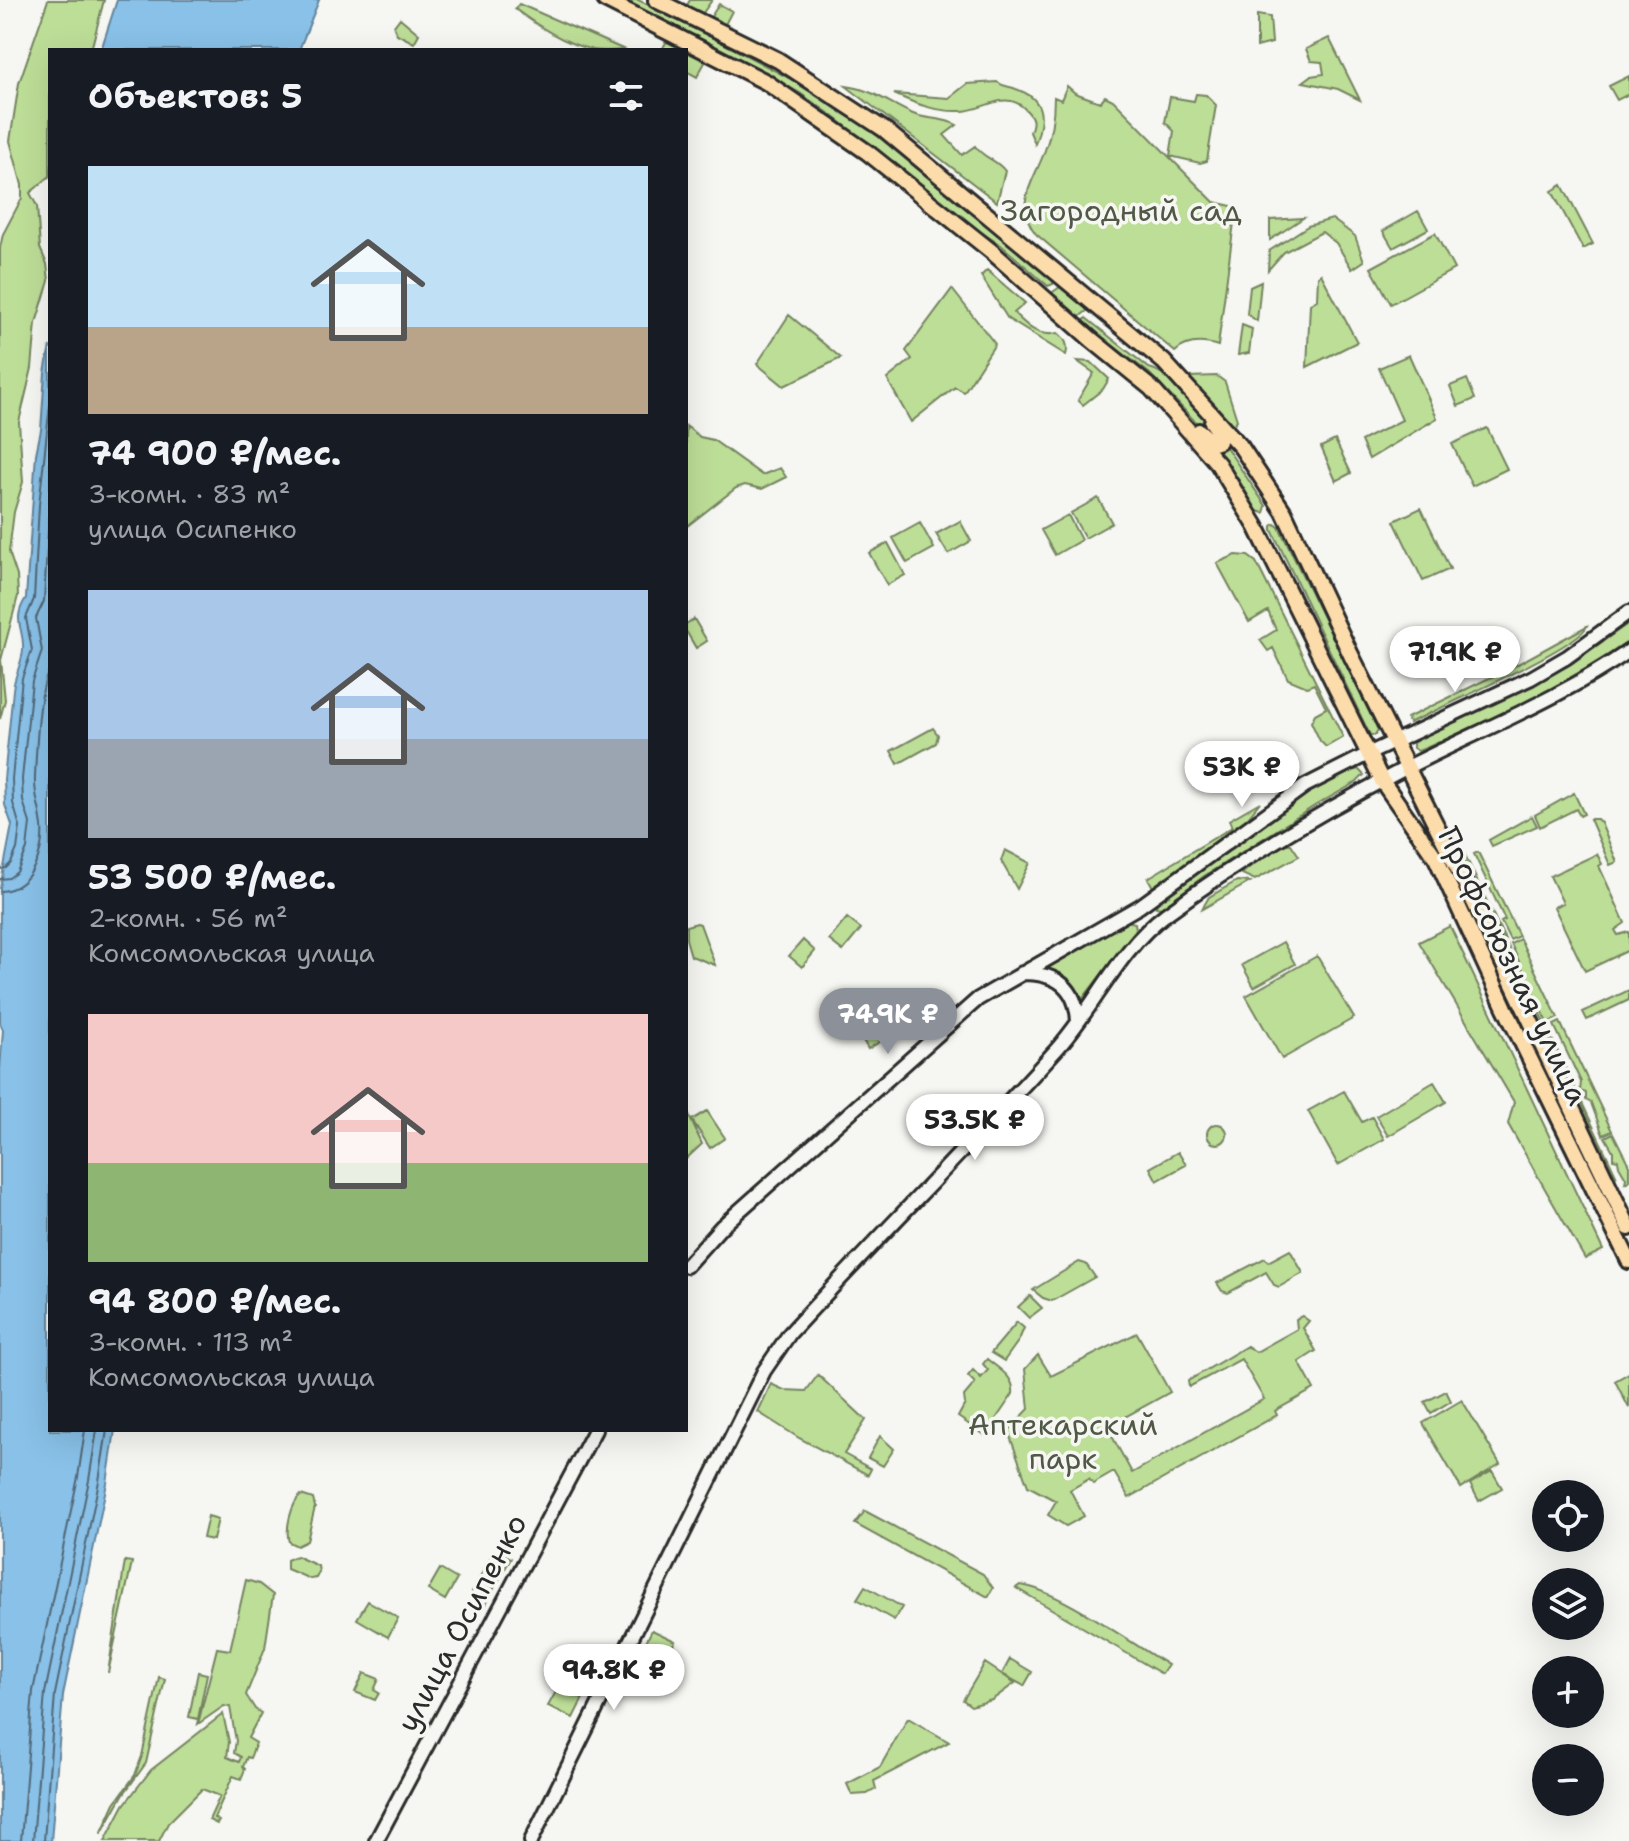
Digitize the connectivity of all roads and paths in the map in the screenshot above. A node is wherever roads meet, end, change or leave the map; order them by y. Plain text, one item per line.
1 (605, 0) edge
2 (660, 2) edge
3 (1038, 258) junction
4 (1003, 263) junction
5 (1129, 335) junction
6 (1092, 340) junction
7 (1207, 407) junction
8 (1171, 409) junction
9 (1629, 612) edge
10 (1629, 651) edge
11 (1394, 742) junction
12 (1368, 754) junction
13 (1407, 768) junction
14 (1382, 781) junction
15 (1020, 973) junction
16 (1078, 1021) junction
17 (1629, 1228) edge
18 (1629, 1261) edge
19 (688, 1264) edge
20 (594, 1432) edge
21 (376, 1841) edge
22 (531, 1841) edge

1 - 4 main road
2 - 3 main road
3 - 4 main road
3 - 5 main road
4 - 6 main road
5 - 6 main road
5 - 7 main road, Профсоюзная улица
6 - 8 main road
7 - 8 main road
7 - 11 main road, Профсоюзная улица
8 - 12 main road, Профсоюзная улица
9 - 11 main road
10 - 13 main road
11 - 12 main road
11 - 13 main road, Профсоюзная улица
12 - 14 main road, Профсоюзная улица
12 - 15 main road
13 - 14 main road
13 - 17 main road, Профсоюзная улица
14 - 16 main road
14 - 18 main road, Профсоюзная улица
15 - 16 main road
15 - 19 main road
16 - 22 main road
20 - 21 main road, улица Осипенко

